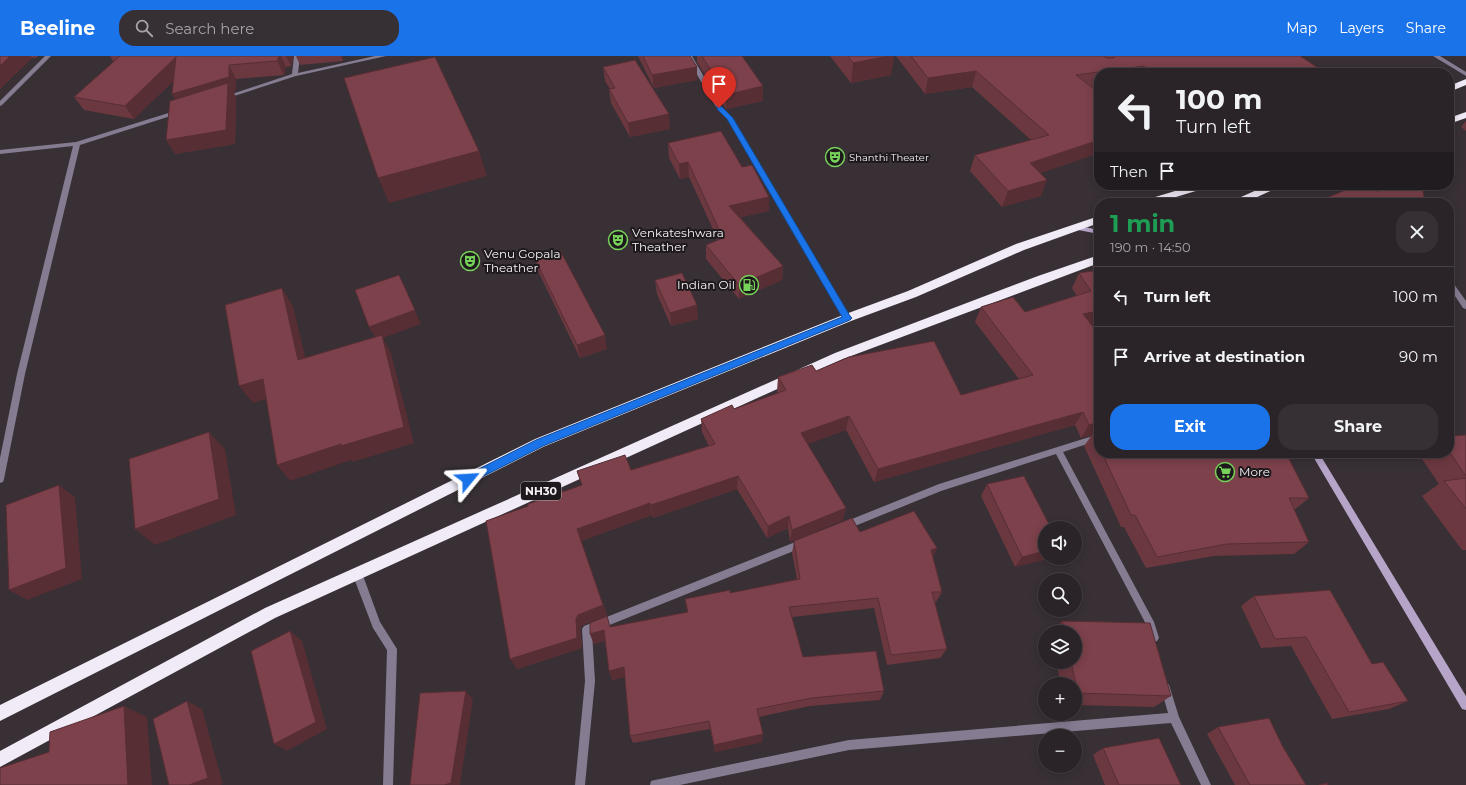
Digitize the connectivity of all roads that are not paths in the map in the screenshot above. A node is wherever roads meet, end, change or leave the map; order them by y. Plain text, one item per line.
1 (48, 56) edge
2 (297, 56) edge
3 (383, 56) edge
4 (689, 56) edge
5 (1436, 56) edge
6 (1466, 74) edge
7 (295, 75) junction
8 (1466, 82) edge
9 (1454, 87) edge
10 (220, 99) edge
11 (0, 104) edge
12 (182, 111) edge
13 (1466, 115) edge
14 (1454, 119) edge
15 (77, 144) junction
16 (0, 152) edge
17 (1193, 190) edge
18 (1265, 190) edge
19 (1350, 190) edge
20 (1171, 198) edge
21 (1246, 198) edge
22 (1359, 198) edge
23 (1094, 221) edge
24 (1075, 227) junction
25 (1094, 231) edge
26 (1094, 261) edge
27 (1454, 289) edge
28 (1466, 306) edge
29 (847, 318) junction
30 (1094, 439) edge
31 (1058, 450) junction
32 (1318, 458) edge
33 (0, 479) edge
34 (836, 529) edge
35 (814, 538) edge
36 (357, 573) junction
37 (1156, 646) edge
38 (1163, 675) edge
39 (1466, 705) edge
40 (0, 713) edge
41 (1174, 718) junction
42 (0, 759) edge
43 (388, 785) edge
44 (580, 785) edge
45 (655, 785) edge
46 (1206, 785) edge

1 - 11 street
2 - 7 street
3 - 7 street
4 - 29 street
5 - 6 street
7 - 10 street
8 - 9 highway
12 - 15 street
13 - 14 highway
15 - 16 street
15 - 33 street
17 - 20 highway
18 - 21 highway
19 - 22 street
23 - 24 highway
24 - 25 street
24 - 29 highway
26 - 36 highway, NH30
27 - 28 street
29 - 40 highway
30 - 31 street
31 - 34 street
31 - 37 street
32 - 39 street
35 - 44 street
36 - 42 highway, NH30
36 - 43 street
38 - 41 street
41 - 45 street
41 - 46 street

